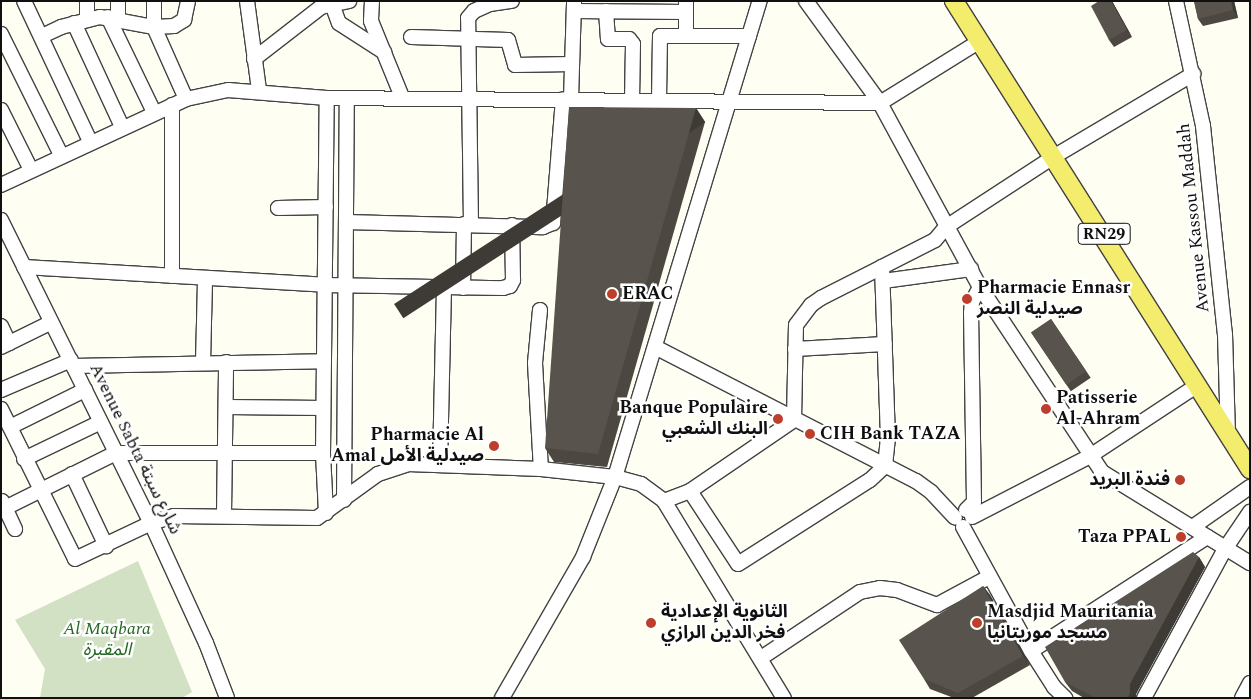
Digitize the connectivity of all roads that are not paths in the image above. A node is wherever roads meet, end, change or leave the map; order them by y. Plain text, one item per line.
1 (24, 1) edge
2 (87, 1) edge
3 (118, 1) edge
4 (154, 1) edge
5 (188, 1) edge
6 (349, 1) edge
7 (372, 1) edge
8 (512, 1) edge
9 (760, 1) edge
10 (806, 1) edge
11 (954, 1) edge
12 (1176, 1) edge
13 (250, 3) edge
14 (332, 4) junction
15 (574, 6) edge
16 (631, 6) edge
17 (686, 7) edge
18 (606, 11) junction
19 (660, 12) junction
20 (113, 19) junction
21 (80, 22) junction
22 (154, 27) junction
23 (1, 34) edge
24 (42, 36) junction
25 (660, 36) junction
26 (686, 36) junction
27 (749, 36) junction
28 (411, 37) dead end
29 (469, 38) junction
30 (980, 41) junction
31 (384, 52) junction
32 (6, 58) edge
33 (254, 59) junction
34 (572, 64) junction
35 (1193, 74) junction
36 (259, 90) junction
37 (402, 97) junction
38 (327, 98) junction
39 (347, 98) junction
40 (470, 98) junction
41 (186, 99) junction
42 (567, 99) junction
43 (632, 100) junction
44 (659, 100) junction
45 (729, 102) junction
46 (880, 103) junction
47 (172, 105) junction
48 (1, 110) edge
49 (154, 112) junction
50 (122, 127) junction
51 (90, 141) junction
52 (61, 155) junction
53 (1055, 156) junction
54 (31, 170) junction
55 (1, 185) edge
56 (326, 207) junction
57 (278, 208) dead end
58 (1, 220) edge
59 (346, 222) junction
60 (468, 224) junction
61 (512, 225) junction
62 (946, 227) junction
63 (24, 267) junction
64 (972, 269) junction
65 (882, 274) junction
66 (172, 276) junction
67 (205, 279) junction
68 (324, 285) junction
69 (344, 286) junction
70 (980, 286) junction
71 (463, 288) junction
72 (444, 289) junction
73 (540, 310) dead end
74 (50, 323) junction
75 (1, 326) edge
76 (885, 344) junction
77 (5, 345) edge
78 (655, 347) junction
79 (795, 349) junction
80 (324, 361) junction
81 (226, 362) junction
82 (72, 363) junction
83 (204, 363) junction
84 (1196, 386) junction
85 (1, 390) edge
86 (85, 390) junction
87 (227, 407) junction
88 (323, 408) junction
89 (1, 409) edge
90 (794, 420) junction
91 (101, 422) junction
92 (10, 427) junction
93 (1228, 433) junction
94 (116, 453) junction
95 (226, 453) junction
96 (323, 454) junction
97 (1090, 456) junction
98 (24, 458) junction
99 (440, 464) junction
100 (885, 466) junction
101 (541, 469) junction
102 (1250, 469) edge
103 (72, 474) junction
104 (615, 477) junction
105 (1250, 487) edge
106 (40, 490) junction
107 (690, 491) junction
108 (344, 500) junction
109 (664, 501) junction
110 (3, 504) edge
111 (1250, 512) edge
112 (224, 514) junction
113 (326, 514) junction
114 (964, 518) junction
115 (151, 523) junction
116 (1194, 526) junction
117 (15, 528) dead end
118 (1207, 537) junction
119 (106, 546) junction
120 (1226, 549) junction
121 (1250, 563) edge
122 (989, 578) junction
123 (1031, 651) junction
124 (761, 658) junction
125 (1250, 683) edge
126 (227, 698) edge
127 (502, 698) edge
128 (784, 698) edge
129 (1065, 698) edge
130 (1144, 698) edge
131 (1242, 698) edge

1 - 24 street
2 - 21 street
3 - 20 street
4 - 22 street
5 - 22 street
6 - 14 street
7 - 31 street
8 - 29 street
9 - 27 street
10 - 46 street
11 - 30 main road, RN29
12 - 35 street, Avenue Kassou Maddah
13 - 33 street
14 - 31 street
14 - 33 street
15 - 18 street
15 - 34 street
16 - 18 street
16 - 19 street
17 - 19 street
17 - 26 street
18 - 43 street
19 - 25 street
20 - 21 street
20 - 22 street
20 - 49 street
21 - 24 street
21 - 50 street
22 - 41 street
23 - 32 street
24 - 51 street
25 - 26 street
25 - 44 street
26 - 27 street
27 - 45 street
28 - 29 street
29 - 34 street
29 - 40 street
30 - 46 street
30 - 53 main road, RN29
31 - 37 street
32 - 52 street
33 - 36 street
34 - 42 street
35 - 53 street
35 - 93 street, Avenue Kassou Maddah
36 - 38 street
36 - 41 street
37 - 39 street
37 - 40 street
38 - 39 street
38 - 56 street
39 - 59 street
40 - 42 street
40 - 60 street
41 - 47 street
42 - 43 street
42 - 61 street
43 - 44 street
44 - 45 street
45 - 46 street
45 - 78 street
46 - 62 street
47 - 49 street
47 - 66 street
48 - 54 street
49 - 50 street
50 - 51 street
51 - 52 street
52 - 54 street
53 - 62 street
53 - 84 main road, RN29
54 - 55 street
56 - 57 street
56 - 68 street
58 - 63 street, Avenue Sabta شارع سبتة
59 - 60 street
59 - 69 street
60 - 61 street
60 - 71 street
61 - 71 street
62 - 64 street
62 - 65 street
63 - 66 street
63 - 74 street, Avenue Sabta شارع سبتة
64 - 65 street
64 - 70 street
65 - 76 street
65 - 79 street
66 - 67 street
67 - 68 street
67 - 83 street
68 - 69 street
68 - 80 street
69 - 72 street
69 - 108 street
70 - 97 street
70 - 114 street
71 - 72 street
72 - 99 street
73 - 101 street
74 - 77 street
74 - 82 street, Avenue Sabta شارع سبتة
75 - 77 street
76 - 79 street
76 - 100 street
78 - 90 street
78 - 104 street
79 - 90 street
80 - 81 street
80 - 88 street
81 - 83 street
81 - 87 street
82 - 83 street
82 - 85 street
82 - 86 street, Avenue Sabta شارع سبتة
84 - 93 main road, RN29
84 - 97 street
86 - 91 street, Avenue Sabta شارع سبتة
86 - 92 street
87 - 88 street
87 - 95 street
88 - 96 street
89 - 92 street
90 - 100 street
90 - 107 street
91 - 94 street, Avenue Sabta شارع سبتة
91 - 98 street
92 - 98 street
93 - 102 main road, RN29
94 - 95 street
94 - 103 street
94 - 115 street, Avenue Sabta شارع سبتة
95 - 96 street
95 - 112 street
96 - 113 street
97 - 114 street
97 - 116 street
98 - 106 street
99 - 101 street
99 - 108 street
100 - 107 street
100 - 114 street
101 - 104 street
103 - 106 street
103 - 119 street
104 - 109 street
104 - 127 street
105 - 116 street
106 - 110 street
106 - 119 street
107 - 109 street
108 - 113 street
109 - 124 street
110 - 117 street
111 - 120 street
112 - 113 street
112 - 115 street
114 - 122 street
115 - 119 street
115 - 126 street, Avenue Sabta شارع سبتة
116 - 118 street
118 - 120 street
118 - 123 street
120 - 121 street
120 - 130 street
122 - 123 street
122 - 124 street
123 - 129 street
124 - 128 street
125 - 131 street

